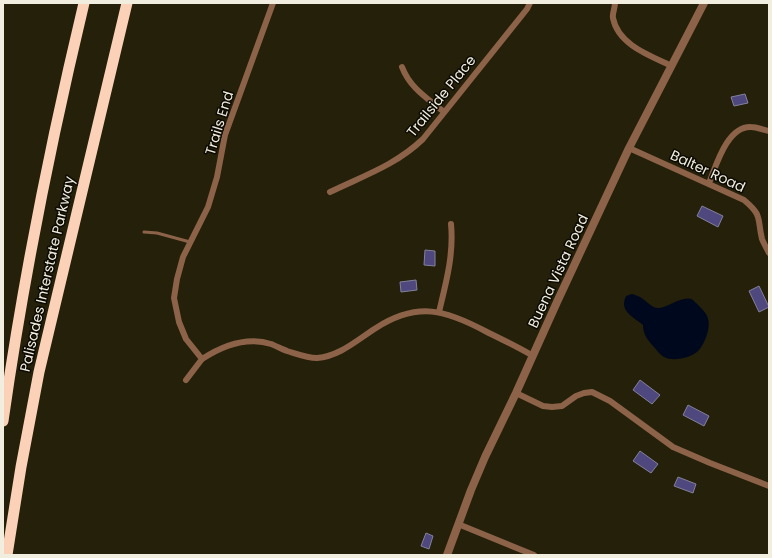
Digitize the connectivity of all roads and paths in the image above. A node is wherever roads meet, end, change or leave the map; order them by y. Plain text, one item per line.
1 (84, 3) edge
2 (127, 3) edge
3 (273, 3) edge
4 (530, 3) edge
5 (615, 3) edge
6 (704, 3) edge
7 (672, 66) junction
8 (402, 67) dead end
9 (444, 112) junction
10 (769, 131) edge
11 (629, 148) junction
12 (709, 183) junction
13 (330, 192) dead end
14 (451, 224) dead end
15 (144, 232) dead end
16 (190, 242) junction
17 (769, 253) edge
18 (439, 312) junction
19 (533, 356) junction
20 (202, 359) junction
21 (186, 380) dead end
22 (516, 393) junction
23 (3, 421) edge
24 (769, 486) edge
25 (458, 524) junction
26 (7, 555) edge
27 (447, 555) edge
28 (534, 555) edge

1 - 23 highway, Palisades Interstate Parkway
2 - 26 highway, Palisades Interstate Parkway
3 - 16 street, Trails End
4 - 9 street, Trailside Place
5 - 7 street
6 - 7 street, Buena Vista Road
7 - 11 street, Buena Vista Road
8 - 9 street
9 - 13 street, Trailside Place
10 - 12 street
11 - 12 street, Balter Road
11 - 19 street, Buena Vista Road
12 - 17 street, Balter Road
14 - 18 street
15 - 16 lane
16 - 20 street, Trails End
18 - 19 street
18 - 20 street
19 - 22 street, Buena Vista Road
20 - 21 street
22 - 24 street
22 - 25 street, Buena Vista Road
25 - 27 street, Buena Vista Road
25 - 28 street

